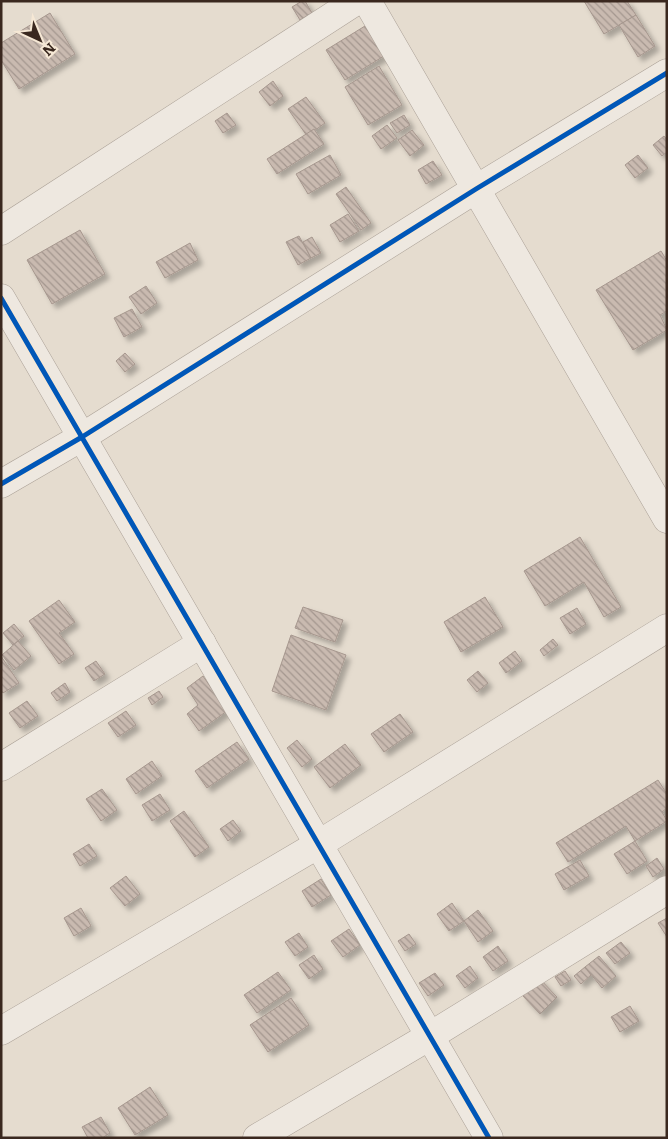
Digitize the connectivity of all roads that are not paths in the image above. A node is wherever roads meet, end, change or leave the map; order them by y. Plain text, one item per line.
1 (356, 1) edge
2 (367, 1) edge
3 (667, 73) edge
4 (476, 189) junction
5 (1, 231) edge
6 (1, 298) edge
7 (82, 436) junction
8 (1, 484) edge
9 (667, 519) edge
10 (667, 628) edge
11 (202, 643) junction
12 (1, 767) edge
13 (318, 844) junction
14 (667, 890) edge
15 (1, 1031) edge
16 (430, 1036) junction
17 (257, 1138) edge
18 (489, 1138) edge

1 - 5 street
2 - 4 street
3 - 4 street
4 - 7 street
4 - 9 street
6 - 7 street
7 - 8 street
7 - 11 street
10 - 13 street
11 - 12 street
11 - 13 street
13 - 15 street
13 - 16 street
14 - 16 street
16 - 17 street
16 - 18 street

